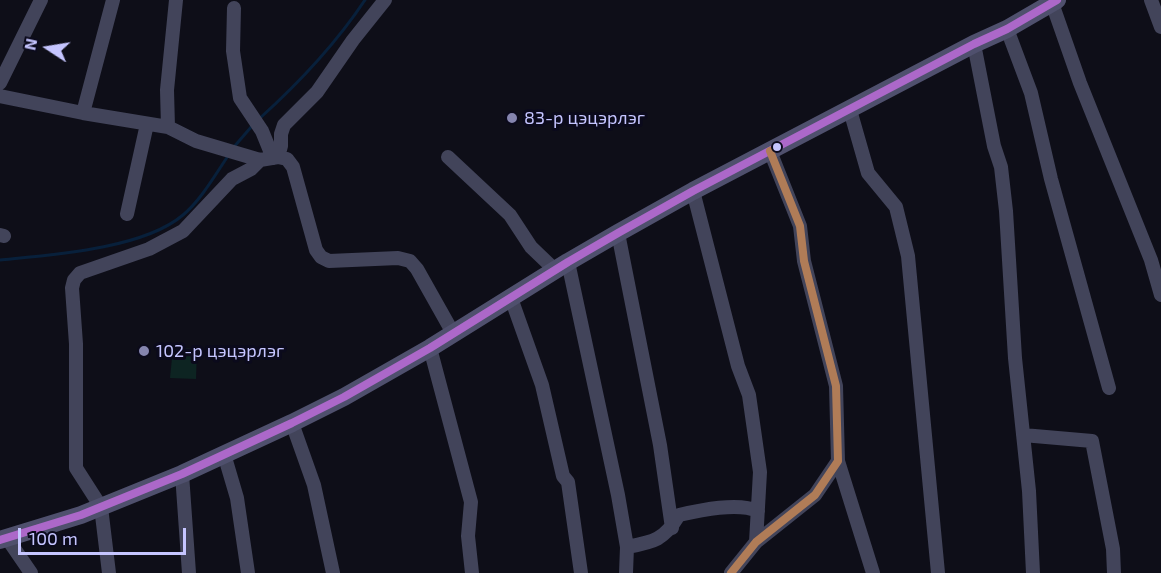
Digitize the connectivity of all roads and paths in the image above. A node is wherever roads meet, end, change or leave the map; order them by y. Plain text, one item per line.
1 (41, 0) edge
2 (113, 0) edge
3 (176, 0) edge
4 (385, 0) edge
5 (1151, 0) edge
6 (1055, 2) edge
7 (234, 8) dead end
8 (1161, 27) edge
9 (1007, 29) junction
10 (974, 44) junction
11 (0, 82) edge
12 (0, 96) edge
13 (850, 110) junction
14 (83, 113) junction
15 (147, 124) junction
16 (168, 127) junction
17 (770, 151) junction
18 (448, 157) dead end
19 (270, 158) junction
20 (693, 191) junction
21 (127, 214) dead end
22 (618, 233) junction
23 (561, 266) junction
24 (1161, 295) edge
25 (511, 298) junction
26 (453, 333) junction
27 (430, 348) junction
28 (1108, 388) dead end
29 (292, 423) junction
30 (1023, 435) junction
31 (224, 454) junction
32 (838, 461) junction
33 (182, 474) junction
34 (101, 507) junction
35 (758, 510) junction
36 (672, 528) junction
37 (3, 539) edge
38 (756, 542) junction
39 (627, 547) junction
40 (31, 573) edge
41 (109, 573) edge
42 (189, 573) edge
43 (248, 573) edge
44 (333, 573) edge
45 (472, 573) edge
46 (581, 573) edge
47 (626, 573) edge
48 (731, 573) edge
49 (873, 573) edge
50 (938, 573) edge
51 (1033, 573) edge
52 (1114, 573) edge

1 - 11 street
2 - 14 street
3 - 16 street
4 - 19 street
5 - 8 street
6 - 9 main road
6 - 24 street
7 - 19 street
9 - 10 main road
9 - 28 street
10 - 13 main road
10 - 30 street
12 - 14 street
13 - 17 main road
13 - 50 street
14 - 15 street
15 - 16 street
15 - 21 street
16 - 19 street
17 - 20 main road
17 - 32 street
18 - 23 street
19 - 26 street
19 - 34 street
20 - 22 main road
20 - 35 street
22 - 23 main road
22 - 36 street
23 - 25 main road
23 - 39 street
25 - 26 main road
25 - 46 street
26 - 27 main road
27 - 29 main road
27 - 45 street
29 - 31 main road
29 - 44 street
30 - 51 street
30 - 52 street
31 - 33 main road
31 - 43 street
32 - 38 street
32 - 49 street
33 - 34 main road
33 - 42 street
34 - 37 main road
34 - 41 street
35 - 36 street
35 - 38 street
36 - 39 street
37 - 40 street
38 - 48 street
39 - 47 street

